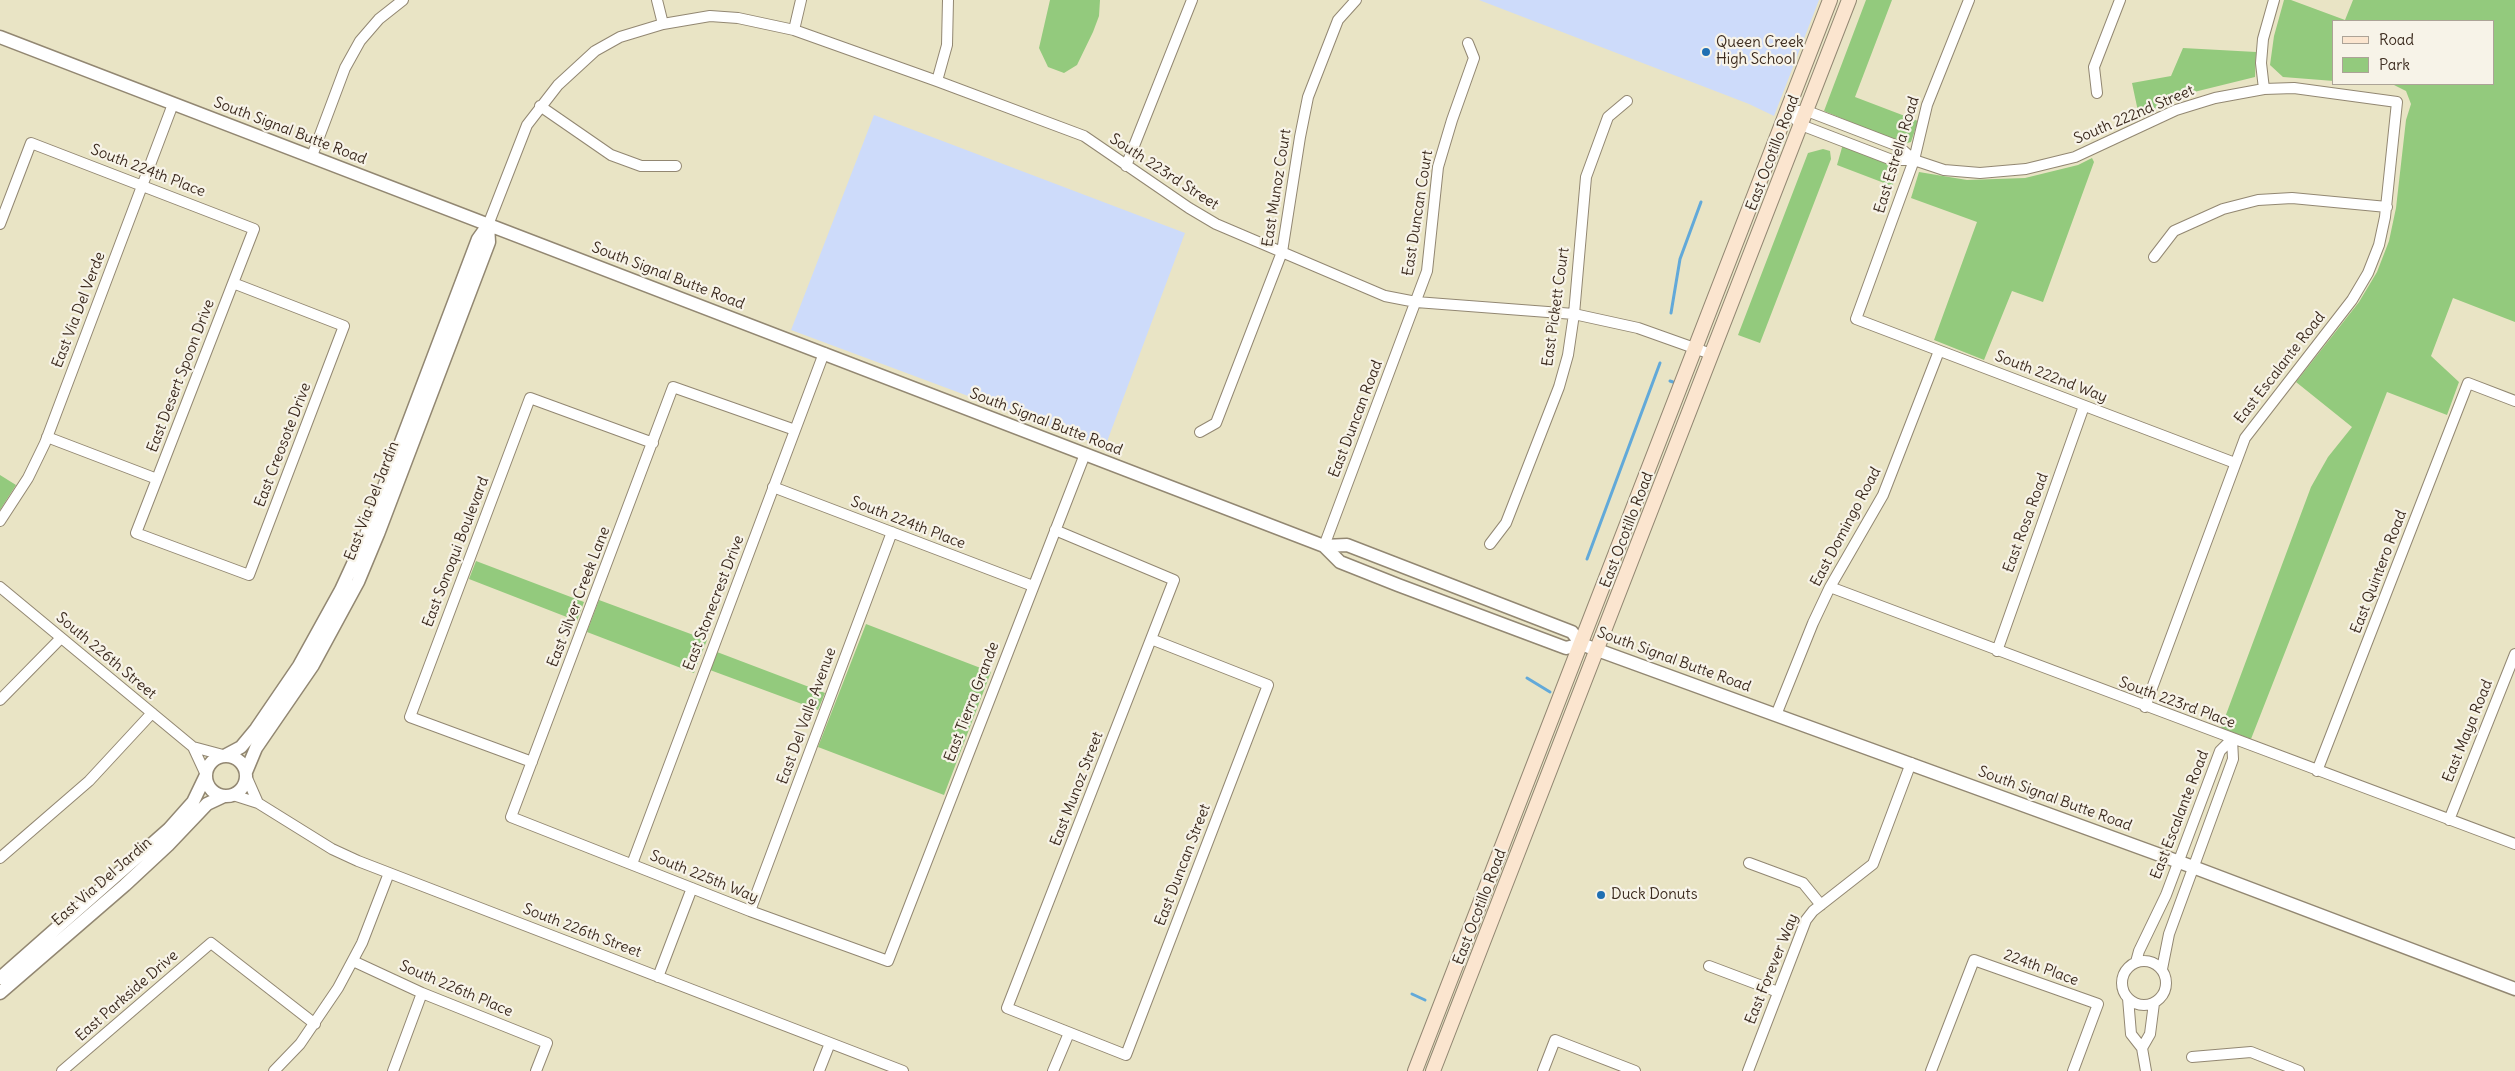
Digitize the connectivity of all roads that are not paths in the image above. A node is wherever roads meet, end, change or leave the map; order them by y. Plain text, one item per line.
1 (403, 0) edge
2 (657, 0) edge
3 (801, 0) edge
4 (948, 0) edge
5 (1192, 0) edge
6 (1356, 0) edge
7 (1830, 0) edge
8 (1849, 0) edge
9 (1969, 0) edge
10 (2120, 0) edge
11 (2274, 0) edge
12 (663, 24) junction
13 (794, 30) junction
14 (0, 38) edge
15 (1468, 43) dead end
16 (938, 81) junction
17 (2264, 89) junction
18 (2097, 92) dead end
19 (1627, 101) dead end
20 (2397, 102) joint
21 (173, 104) junction
22 (540, 106) junction
23 (1787, 111) junction
24 (1807, 111) junction
25 (1802, 126) junction
26 (312, 156) junction
27 (1914, 160) junction
28 (676, 166) dead end
29 (1126, 166) junction
30 (142, 185) junction
31 (2387, 207) junction
32 (0, 224) edge
33 (488, 225) junction
34 (254, 229) joint
35 (1282, 252) junction
36 (2154, 257) dead end
37 (233, 283) junction
38 (1416, 302) junction
39 (1574, 314) junction
40 (1856, 319) joint
41 (1696, 348) junction
42 (1939, 351) junction
43 (824, 353) junction
44 (1711, 354) junction
45 (2515, 401) edge
46 (2084, 406) junction
47 (795, 430) junction
48 (1200, 432) dead end
49 (47, 437) junction
50 (653, 443) junction
51 (1085, 454) junction
52 (2235, 463) junction
53 (157, 479) junction
54 (773, 487) junction
55 (0, 521) edge
56 (1055, 530) junction
57 (892, 532) junction
58 (136, 533) joint
59 (1490, 544) dead end
60 (1324, 546) junction
61 (1033, 586) junction
62 (0, 587) edge
63 (1830, 587) junction
64 (61, 638) junction
65 (1151, 639) junction
66 (1581, 644) junction
67 (1598, 650) junction
68 (1997, 651) junction
69 (2515, 654) edge
70 (0, 700) edge
71 (2144, 707) junction
72 (152, 713) junction
73 (1776, 715) junction
74 (2232, 739) junction
75 (193, 747) junction
76 (224, 755) junction
77 (532, 762) junction
78 (1911, 763) junction
79 (2317, 771) junction
80 (206, 775) junction
81 (247, 775) junction
82 (229, 796) junction
83 (258, 803) junction
84 (511, 817) joint
85 (2449, 820) junction
86 (2515, 844) edge
87 (0, 858) edge
88 (2178, 862) junction
89 (1749, 863) dead end
90 (632, 864) junction
91 (2193, 867) junction
92 (389, 874) junction
93 (692, 888) junction
94 (1821, 905) junction
95 (750, 911) junction
96 (353, 960) junction
97 (888, 962) joint
98 (2136, 962) junction
99 (1709, 966) dead end
100 (2162, 969) junction
101 (658, 977) junction
102 (0, 978) edge
103 (2515, 989) edge
104 (1778, 992) junction
105 (0, 993) edge
106 (422, 993) junction
107 (2128, 998) junction
108 (2154, 1003) junction
109 (315, 1024) junction
110 (1069, 1033) junction
111 (830, 1043) junction
112 (2142, 1048) junction
113 (2192, 1057) dead end
114 (62, 1071) edge
115 (274, 1071) edge
116 (393, 1071) edge
117 (536, 1071) edge
118 (819, 1071) edge
119 (903, 1071) edge
120 (1053, 1071) edge
121 (1415, 1071) edge
122 (1433, 1071) edge
123 (1543, 1071) edge
124 (1635, 1071) edge
125 (1748, 1071) edge
126 (1931, 1071) edge
127 (2073, 1071) edge
128 (2146, 1071) edge
129 (2299, 1071) edge

1 - 26 street
2 - 12 street
3 - 13 street
4 - 16 street
5 - 29 street
6 - 35 street, East Munoz Court
7 - 23 main road, East Ocotillo Road
8 - 24 main road, East Ocotillo Road
9 - 27 street, East Estrella Road
10 - 18 street
11 - 17 street
12 - 13 street, South 223rd Street
12 - 22 street, East Via Del Jardin
13 - 16 street, South 223rd Street
14 - 21 street, South Signal Butte Road
15 - 38 street, East Duncan Court
16 - 29 street, South 223rd Street
17 - 20 street, South 222nd Street
17 - 27 street, South 222nd Street
19 - 39 street, East Pickett Court
20 - 31 street, East Escalante Road
21 - 26 street, South Signal Butte Road
21 - 30 street, East Via Del Verde
22 - 28 street
22 - 33 street, East Via Del Jardin
23 - 24 street, South 222nd Street
23 - 25 street, South 222nd Street
23 - 41 main road, East Ocotillo Road
24 - 25 main road, East Ocotillo Road
24 - 27 street, South 222nd Street
25 - 27 street, South 222nd Street
25 - 44 main road, East Ocotillo Road
26 - 33 street, South Signal Butte Road
27 - 40 street, East Estrella Road
29 - 35 street, South 223rd Street
30 - 32 street, South 224th Place
30 - 34 street, South 224th Place
30 - 49 street, East Via Del Verde
31 - 36 street
31 - 52 street, East Escalante Road
33 - 43 street, South Signal Butte Road
33 - 76 street, East Via Del Jardin
33 - 81 street, East Via Del Jardin
34 - 37 street, East Desert Spoon Drive
35 - 38 street, South 223rd Street
35 - 48 street, East Munoz Court
37 - 53 street, East Desert Spoon Drive
37 - 58 street, East Creosote Drive
38 - 39 street, South 223rd Street
38 - 60 street, East Duncan Road
39 - 41 street, South 223rd Street
39 - 59 street, East Pickett Court
40 - 42 street, South 222nd Way
41 - 44 street, South 223rd Street
41 - 66 main road, East Ocotillo Road
42 - 46 street, South 222nd Way
42 - 63 street, East Domingo Road
43 - 47 street, East Stonecrest Drive
43 - 51 street, South Signal Butte Road
44 - 67 main road, East Ocotillo Road
45 - 79 street, East Quintero Road
46 - 52 street, South 222nd Way
46 - 68 street, East Rosa Road
47 - 50 street, East Silver Creek Lane
47 - 54 street, East Stonecrest Drive
49 - 53 street
49 - 55 street, East Via Del Verde
50 - 77 street, East Silver Creek Lane
50 - 77 street, East Sonoqui Boulevard
51 - 56 street, East Tierra Grande
51 - 60 street, South Signal Butte Road
52 - 71 street, East Escalante Road
53 - 58 street, East Desert Spoon Drive
54 - 57 street, South 224th Place
54 - 90 street, East Stonecrest Drive
56 - 61 street, East Tierra Grande
56 - 65 street, East Munoz Street
57 - 61 street, South 224th Place
57 - 95 street, East Del Valle Avenue
60 - 66 street, South Signal Butte Road
60 - 66 street, South Signal Butte Road
61 - 97 street, East Tierra Grande
62 - 64 street, South 226th Street
63 - 68 street, South 223rd Place
63 - 73 street, East Domingo Road
64 - 70 street
64 - 72 street, South 226th Street
65 - 110 street, East Munoz Street
65 - 110 street, East Duncan Street
66 - 67 street, South Signal Butte Road
66 - 121 main road, East Ocotillo Road
67 - 73 street, South Signal Butte Road
67 - 122 main road, East Ocotillo Road
68 - 71 street, South 223rd Place
69 - 85 street, East Maya Road
71 - 74 street, South 223rd Place
72 - 75 street, South 226th Street
72 - 87 street
73 - 78 street, South Signal Butte Road
74 - 79 street, South 223rd Place
74 - 88 street, East Escalante Road
74 - 91 street, East Escalante Road
75 - 76 street, South 226th Street
75 - 80 street, South 226th Street
76 - 80 street
76 - 81 street
77 - 84 street, East Silver Creek Lane
78 - 88 street, South Signal Butte Road
78 - 94 street, East Forever Way
79 - 85 street, South 223rd Place
80 - 82 street
80 - 102 street, East Via Del Jardin
81 - 82 street
81 - 83 street
82 - 83 street, South 226th Street
82 - 105 street, East Via Del Jardin
83 - 92 street, South 226th Street
84 - 90 street, South 225th Way
85 - 86 street, South 223rd Place
88 - 91 street, South Signal Butte Road
88 - 98 street, East Escalante Road
89 - 94 street
90 - 93 street, South 225th Way
91 - 100 street, East Escalante Road
91 - 103 street, South Signal Butte Road
92 - 96 street
92 - 101 street, South 226th Street
93 - 95 street, South 225th Way
93 - 101 street
94 - 104 street, East Forever Way
95 - 97 street, South 225th Way
96 - 106 street, South 226th Place
96 - 109 street
98 - 100 street
98 - 107 street, East Escalante Road
99 - 104 street
100 - 108 street, East Escalante Road
101 - 111 street, South 226th Street
104 - 125 street, East Forever Way
106 - 116 street
106 - 117 street, South 226th Place
107 - 108 street
107 - 112 street, East Escalante Road
108 - 112 street, East Escalante Road
109 - 114 street, East Parkside Drive
109 - 115 street
110 - 120 street
111 - 118 street
111 - 119 street, South 226th Street
112 - 128 street, East Escalante Road
113 - 129 street
123 - 124 street
126 - 127 street, 224th Place

